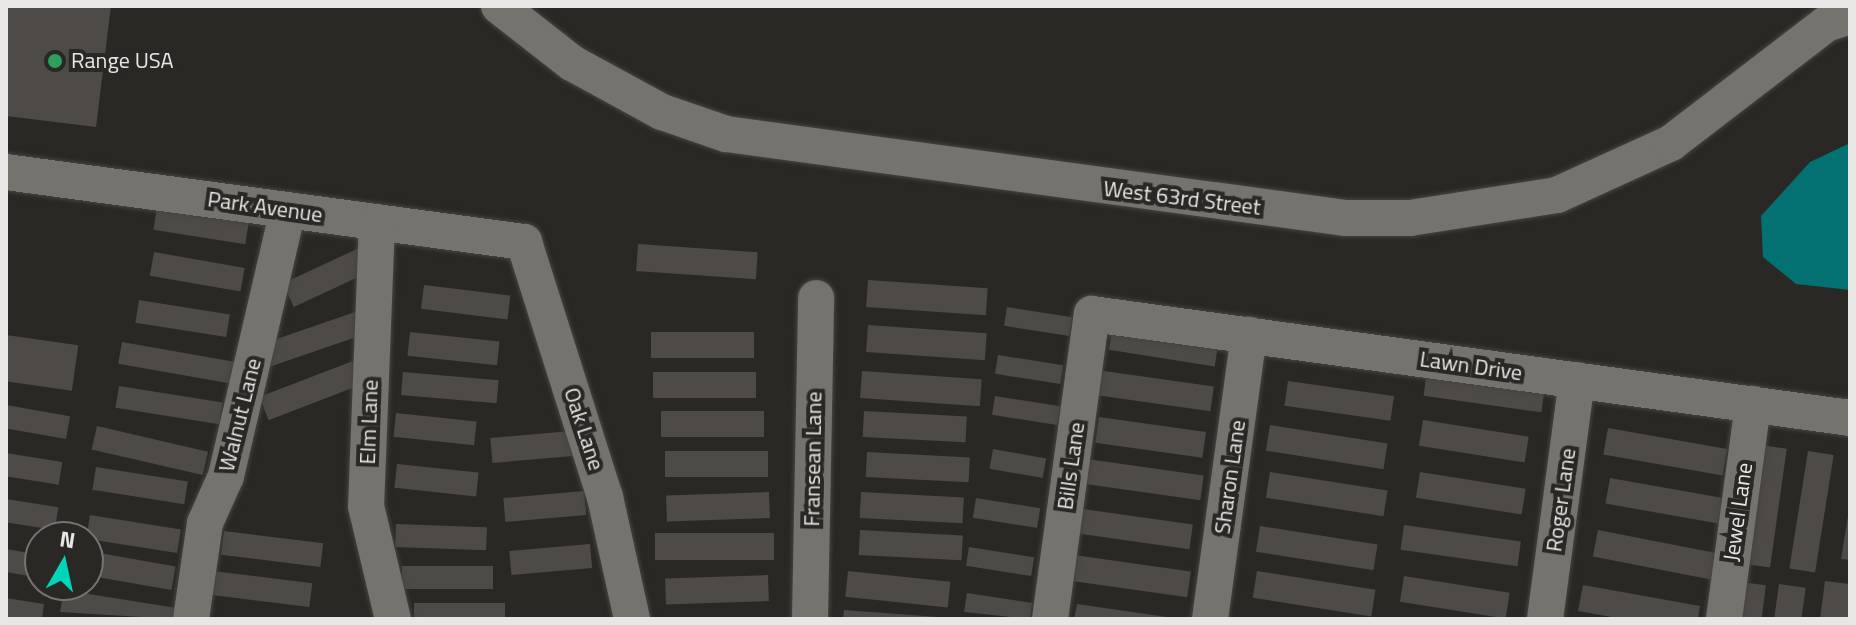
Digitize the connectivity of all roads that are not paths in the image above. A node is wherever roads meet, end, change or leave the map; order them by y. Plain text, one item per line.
1 (499, 6) edge
2 (1850, 16) edge
3 (6, 172) edge
4 (288, 210) junction
5 (377, 222) junction
6 (524, 242) joint
7 (816, 298) dead end
8 (1092, 314) joint
9 (1249, 335) junction
10 (1577, 380) junction
11 (1753, 404) junction
12 (1850, 418) edge
13 (191, 619) edge
14 (393, 619) edge
15 (632, 619) edge
16 (810, 619) edge
17 (1050, 619) edge
18 (1210, 619) edge
19 (1545, 619) edge
20 (1724, 619) edge

1 - 2 street, West 63rd Street
3 - 4 street, Park Avenue
4 - 5 street, Park Avenue
4 - 13 street, Walnut Lane
5 - 6 street, Park Avenue
5 - 14 street, Elm Lane
6 - 15 street, Oak Lane
7 - 16 street, Fransean Lane
8 - 9 street, Lawn Drive
8 - 17 street, Bills Lane
9 - 10 street, Lawn Drive
9 - 18 street, Sharon Lane
10 - 11 street, Lawn Drive
10 - 19 street, Roger Lane
11 - 12 street, Lawn Drive
11 - 20 street, Jewel Lane

